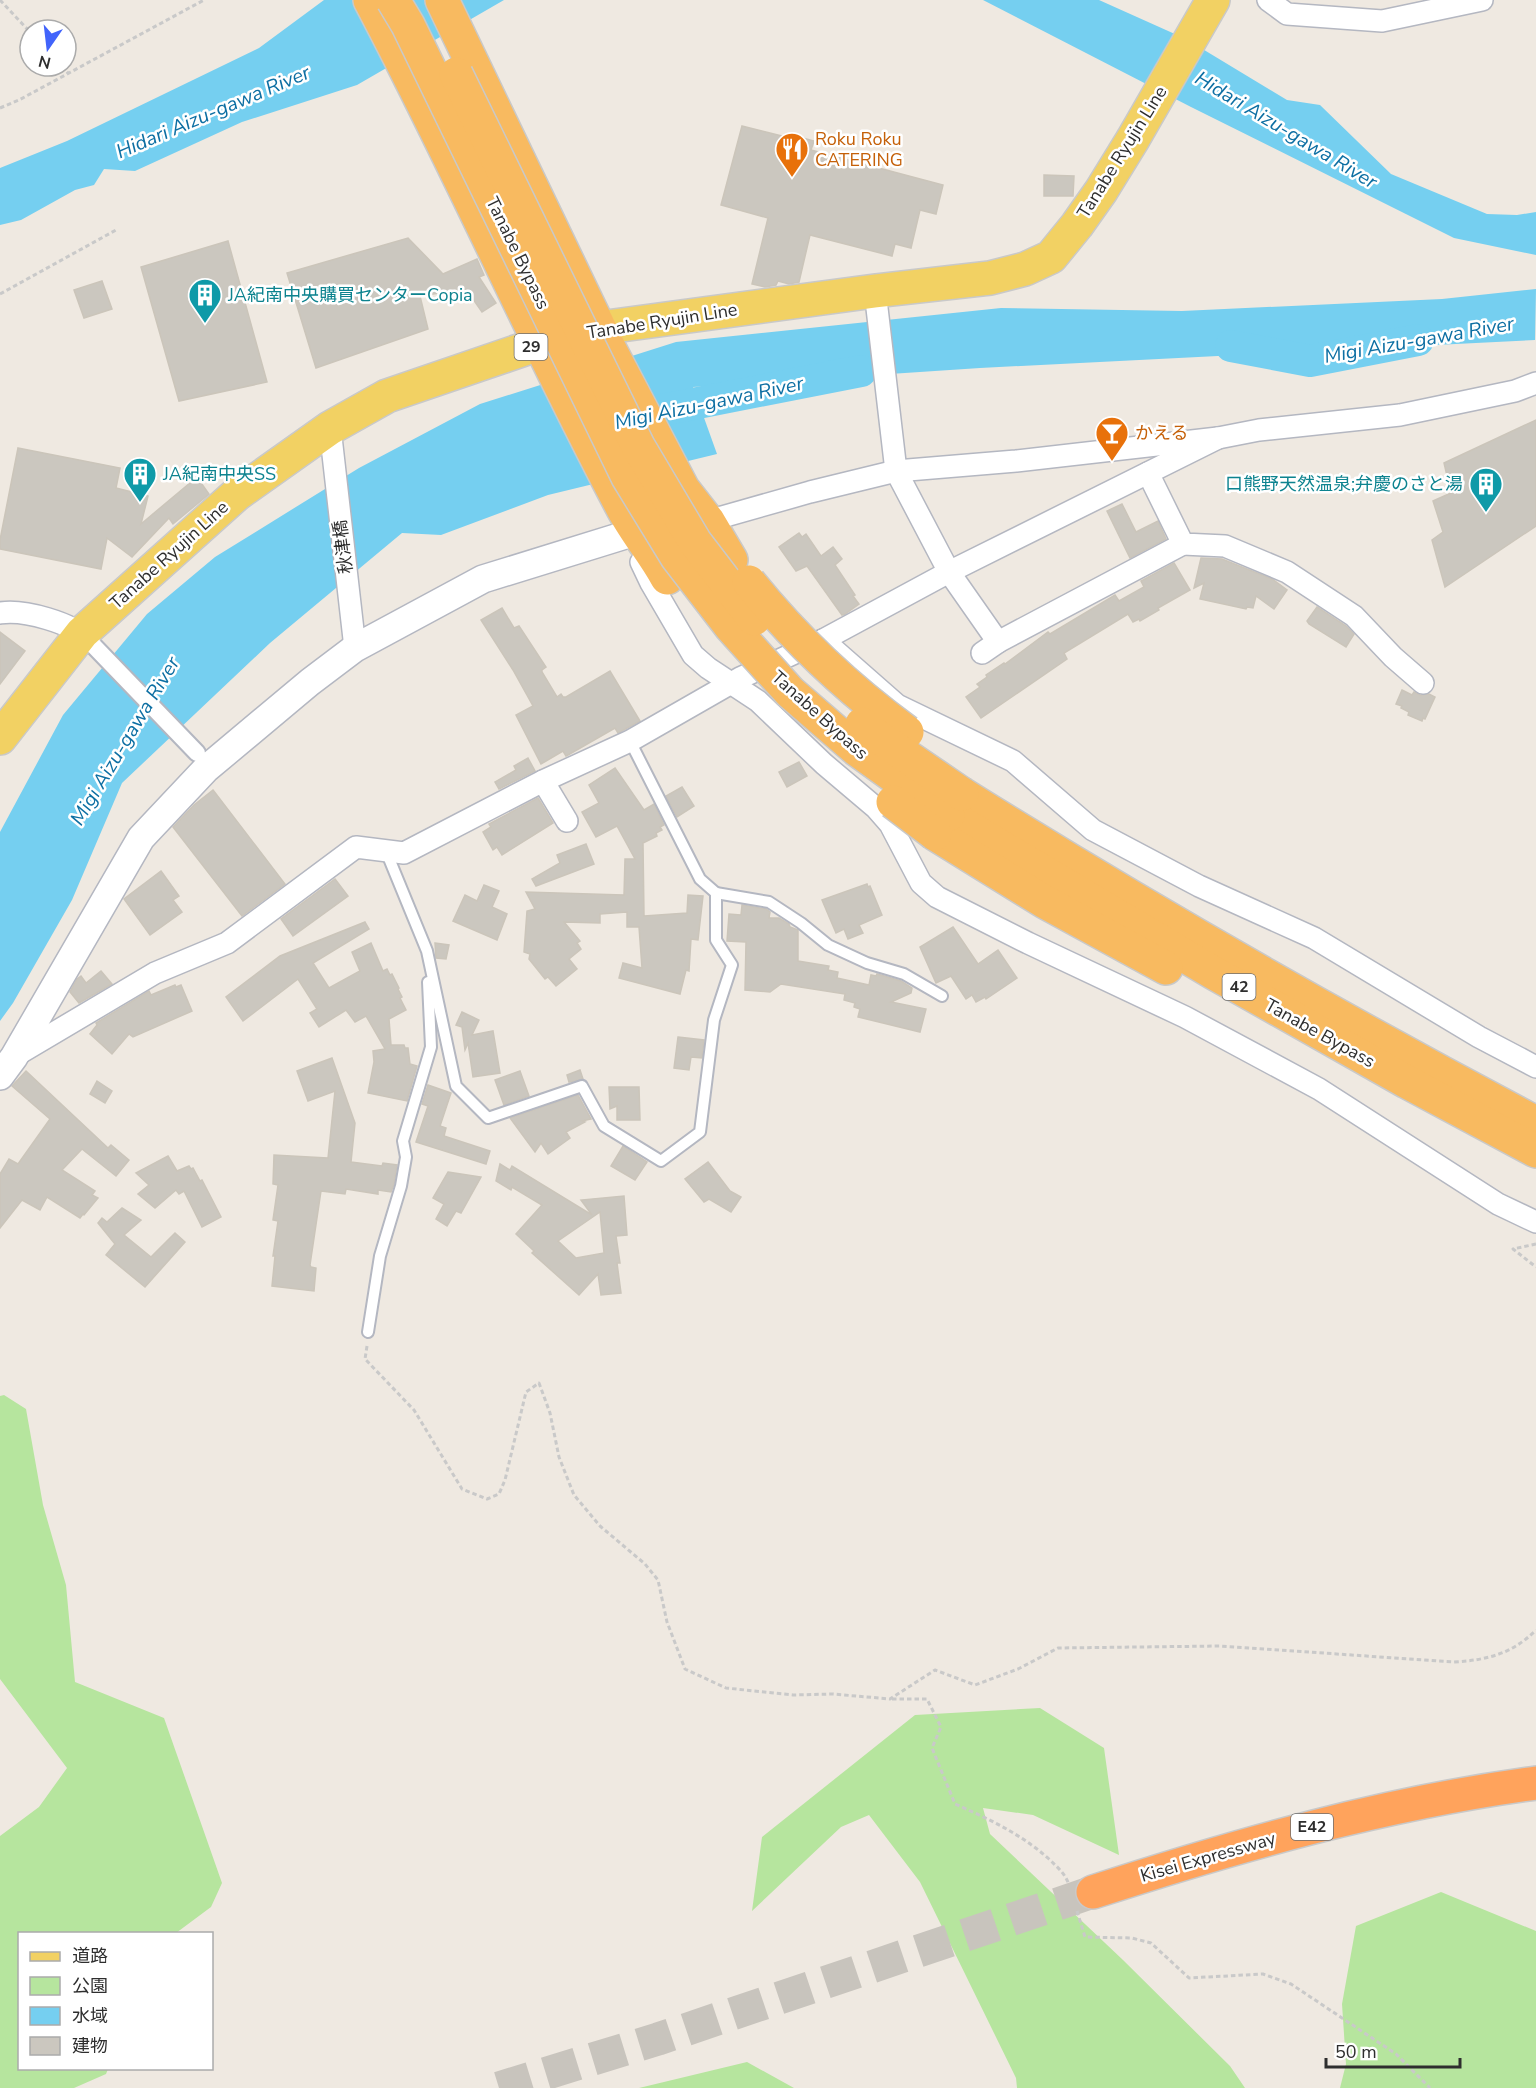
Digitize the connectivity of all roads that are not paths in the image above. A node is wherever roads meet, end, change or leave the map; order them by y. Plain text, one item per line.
1 (370, 0) edge
2 (393, 0) edge
3 (418, 0) edge
4 (442, 0) edge
5 (1268, 0) edge
6 (1482, 0) edge
7 (1210, 6) edge
8 (876, 299) junction
9 (603, 336) junction
10 (544, 355) junction
11 (1536, 383) edge
12 (330, 428) junction
13 (1218, 438) junction
14 (896, 464) junction
15 (1148, 473) junction
16 (628, 519) junction
17 (708, 521) junction
18 (1183, 544) junction
19 (949, 572) junction
20 (0, 613) edge
21 (86, 638) junction
22 (354, 638) junction
23 (823, 640) junction
24 (731, 683) junction
25 (1423, 683) dead end
26 (0, 738) edge
27 (630, 741) junction
28 (201, 761) junction
29 (543, 781) junction
30 (954, 805) junction
31 (567, 821) dead end
32 (386, 851) junction
33 (716, 893) junction
34 (427, 951) junction
35 (942, 996) dead end
36 (7, 1066) edge
37 (1536, 1067) edge
38 (1536, 1123) edge
39 (1536, 1151) edge
40 (1536, 1222) edge
41 (368, 1332) road end
42 (1536, 1783) edge
43 (1093, 1892) tunnel mouth

1 - 10 highway
2 - 30 highway, Tanabe Bypass / 42, bridge
3 - 30 highway, Tanabe Bypass / 42, bridge
4 - 9 highway
5 - 6 street
7 - 8 main road, Tanabe Ryujin Line / 29
8 - 9 main road, Tanabe Ryujin Line / 29
8 - 14 street
9 - 10 main road, Tanabe Ryujin Line / 29
9 - 17 highway
10 - 12 main road, Tanabe Ryujin Line / 29
10 - 16 highway
11 - 13 street
12 - 21 main road, Tanabe Ryujin Line / 29
12 - 22 street, 秋津橋
13 - 14 street
13 - 15 street
14 - 17 street
14 - 19 street
15 - 18 street
15 - 19 street
16 - 17 street
16 - 22 street
16 - 24 street
16 - 30 highway, bridge
17 - 30 highway, bridge
18 - 19 street
18 - 25 street
19 - 23 street
20 - 21 street
21 - 26 main road, Tanabe Ryujin Line / 29
21 - 28 street
22 - 28 street
23 - 24 street
23 - 37 street
24 - 27 street
24 - 40 street
27 - 29 street
27 - 33 lane
28 - 36 street
29 - 31 street
29 - 32 street
30 - 38 highway, Tanabe Bypass / 42
30 - 39 highway
32 - 34 lane
32 - 36 street
33 - 34 lane
33 - 35 lane
34 - 41 lane
42 - 43 highway, Kisei Expressway / E42

